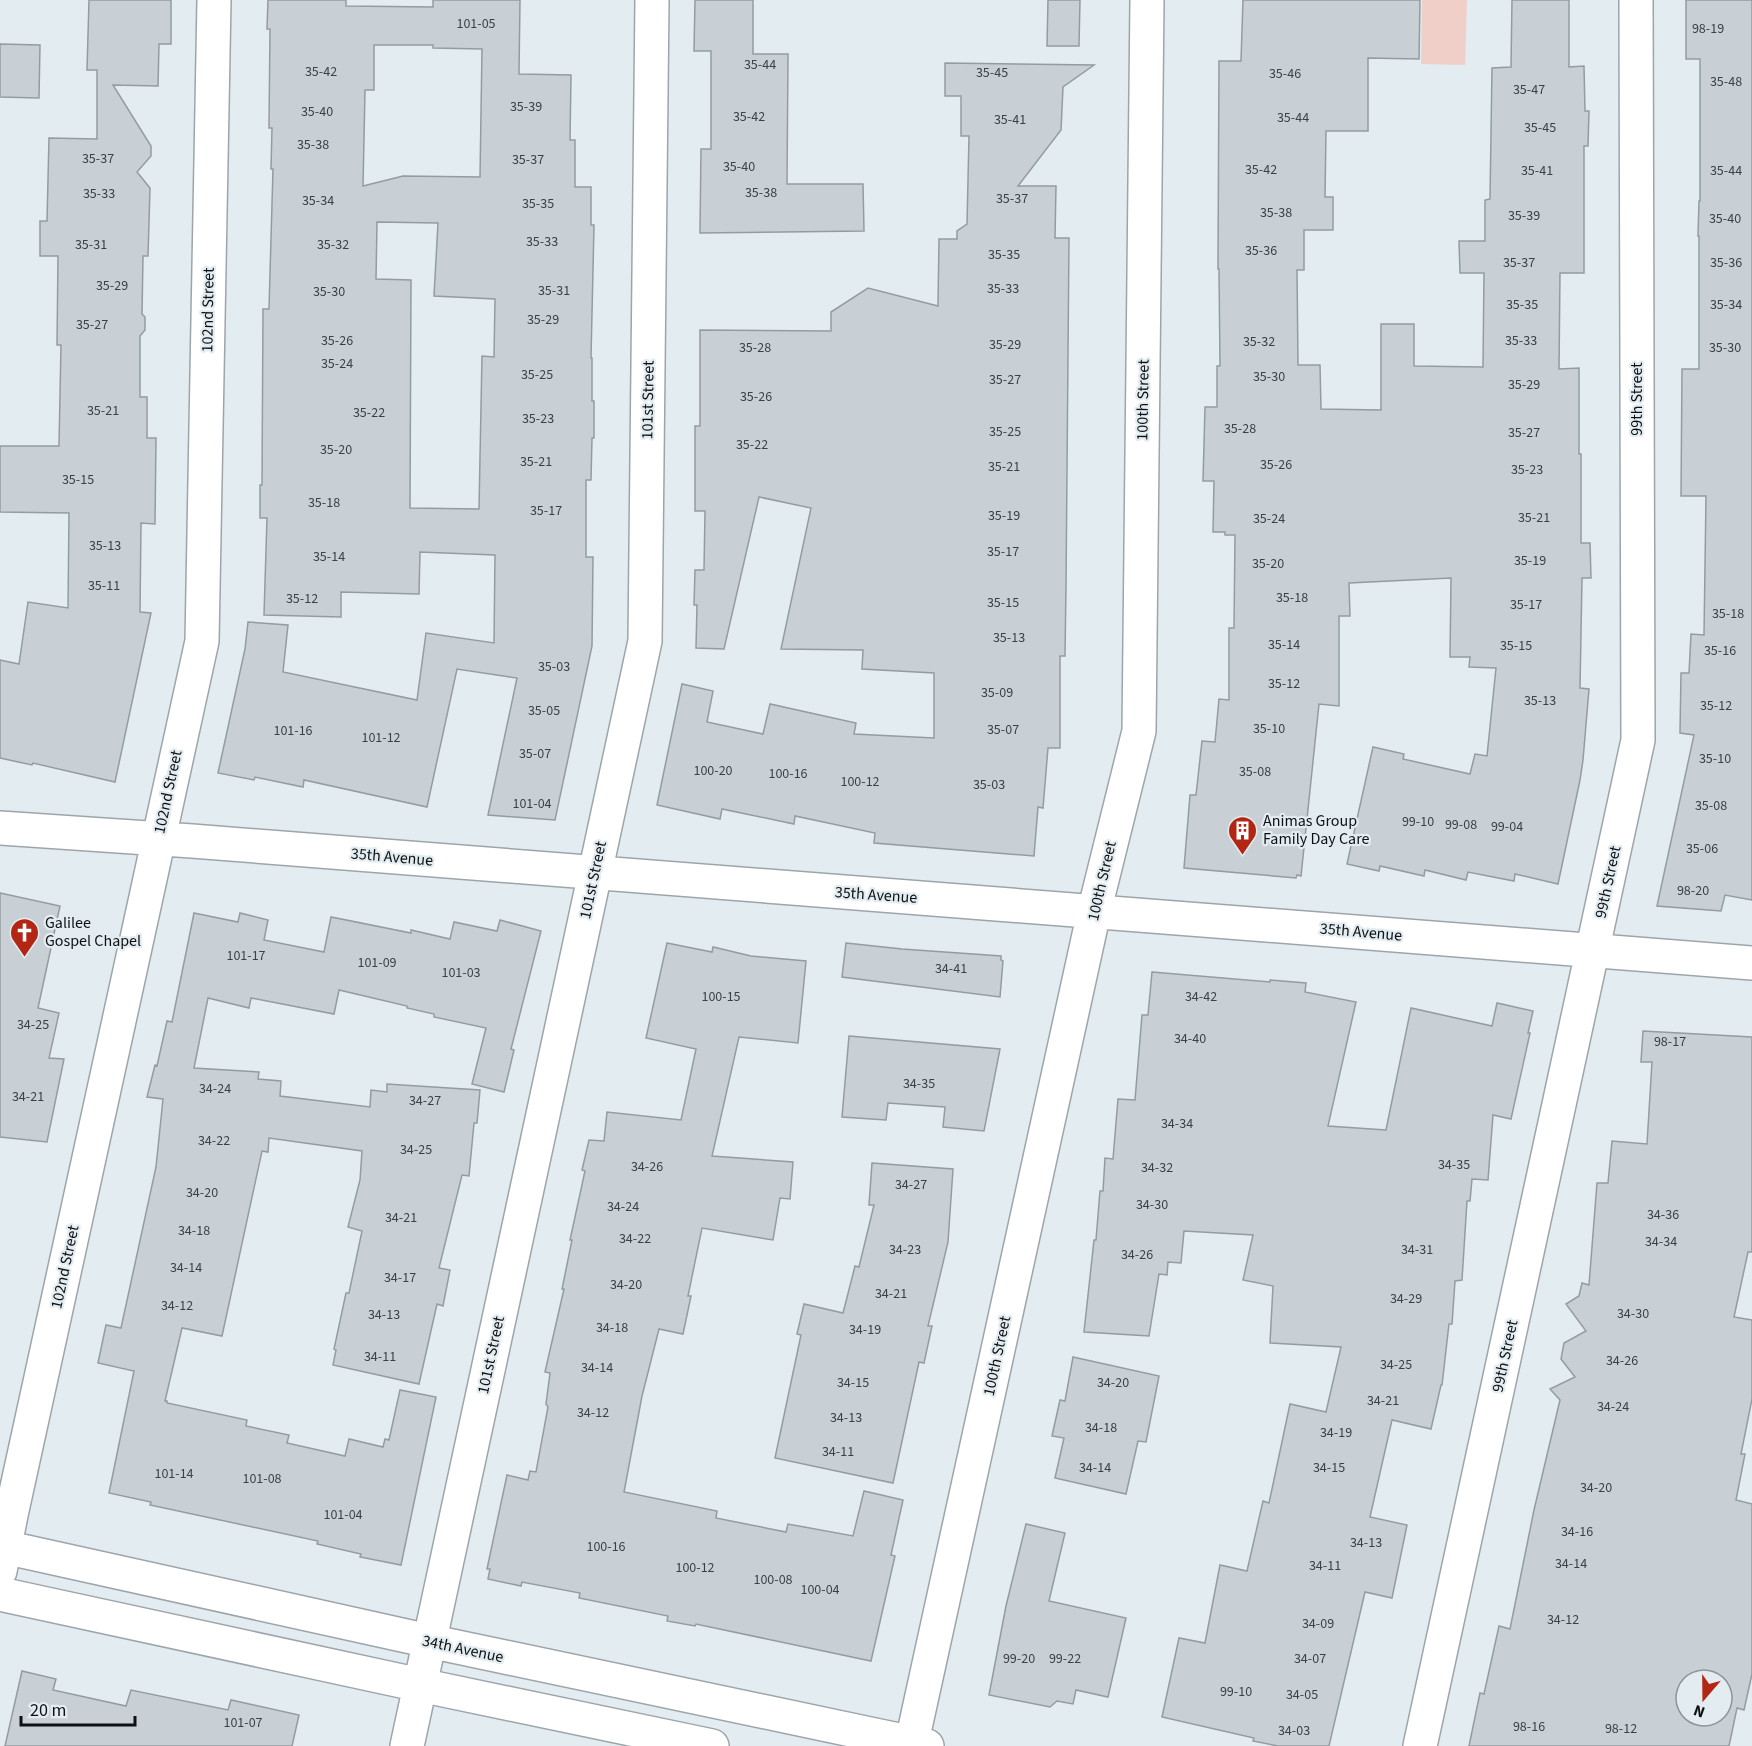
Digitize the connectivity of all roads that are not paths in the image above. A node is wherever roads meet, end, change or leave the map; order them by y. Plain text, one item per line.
1 (214, 0) edge
2 (652, 0) edge
3 (1148, 0) edge
4 (1636, 0) edge
5 (0, 828) edge
6 (158, 839) junction
7 (595, 873) junction
8 (1094, 912) junction
9 (1593, 951) junction
10 (1752, 963) edge
11 (2, 1554) edge
12 (0, 1594) edge
13 (429, 1641) junction
14 (420, 1685) junction
15 (917, 1745) edge
16 (407, 1746) edge
17 (712, 1746) edge
18 (1420, 1746) edge

1 - 6 street, 102nd Street
2 - 7 street, 101st Street
3 - 8 street, 100th Street
4 - 9 street, 99th Street
5 - 6 street, 35th Avenue
6 - 7 street, 35th Avenue
6 - 11 street, 102nd Street
7 - 8 street, 35th Avenue
7 - 13 street, 101st Street
8 - 9 street, 35th Avenue
8 - 15 street, 100th Street
9 - 10 street, 35th Avenue
9 - 18 street, 99th Street
11 - 13 street, 34th Avenue
12 - 14 street
13 - 14 street, 101st Street
13 - 15 street, 34th Avenue
14 - 16 street, 101st Street
14 - 17 street

